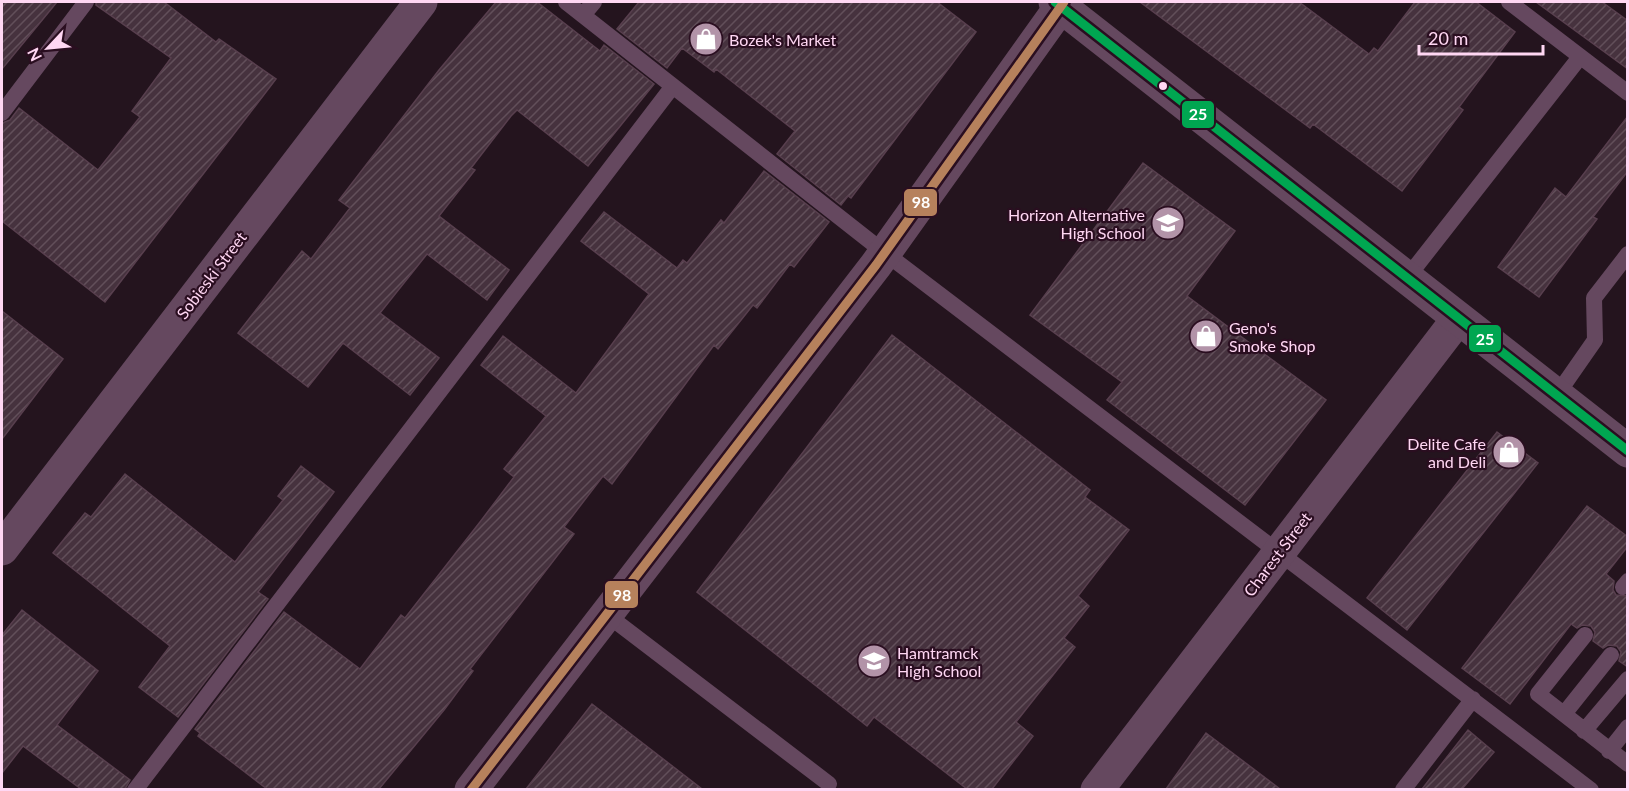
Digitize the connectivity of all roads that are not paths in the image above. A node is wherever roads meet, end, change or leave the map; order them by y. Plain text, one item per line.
1 (86, 2) edge
2 (421, 2) edge
3 (566, 2) edge
4 (594, 2) edge
5 (1059, 2) edge
6 (1509, 2) edge
7 (583, 15) junction
8 (1580, 57) junction
9 (673, 86) junction
10 (1628, 93) edge
11 (2, 112) edge
12 (885, 253) junction
13 (1628, 254) edge
14 (1406, 279) junction
15 (1457, 320) junction
16 (1556, 396) junction
17 (1628, 451) edge
18 (2, 549) edge
19 (1279, 551) junction
20 (606, 614) junction
21 (1585, 635) dead end
22 (1611, 655) dead end
23 (1628, 679) edge
24 (1473, 699) junction
25 (1564, 714) junction
26 (1628, 728) edge
27 (1584, 731) junction
28 (1610, 751) junction
29 (1628, 764) edge
30 (829, 784) dead end
31 (135, 789) edge
32 (471, 789) edge
33 (1096, 789) edge
34 (1403, 789) edge
35 (1591, 789) edge

1 - 11 lane
2 - 18 street, Sobieski Street
3 - 7 lane
4 - 7 lane
5 - 12 street
5 - 14 street
6 - 8 lane
7 - 9 lane
8 - 10 lane
8 - 14 lane
9 - 12 lane
9 - 31 lane
12 - 19 lane
12 - 20 street
13 - 16 lane
14 - 15 street
15 - 16 street
15 - 19 street, Charest Street
16 - 17 street
19 - 24 lane
19 - 33 street, Charest Street
20 - 30 lane
20 - 32 street
21 - 25 lane
22 - 25 lane
23 - 27 lane
24 - 34 lane
24 - 35 lane
25 - 27 lane
26 - 28 lane
27 - 28 lane
28 - 29 lane

